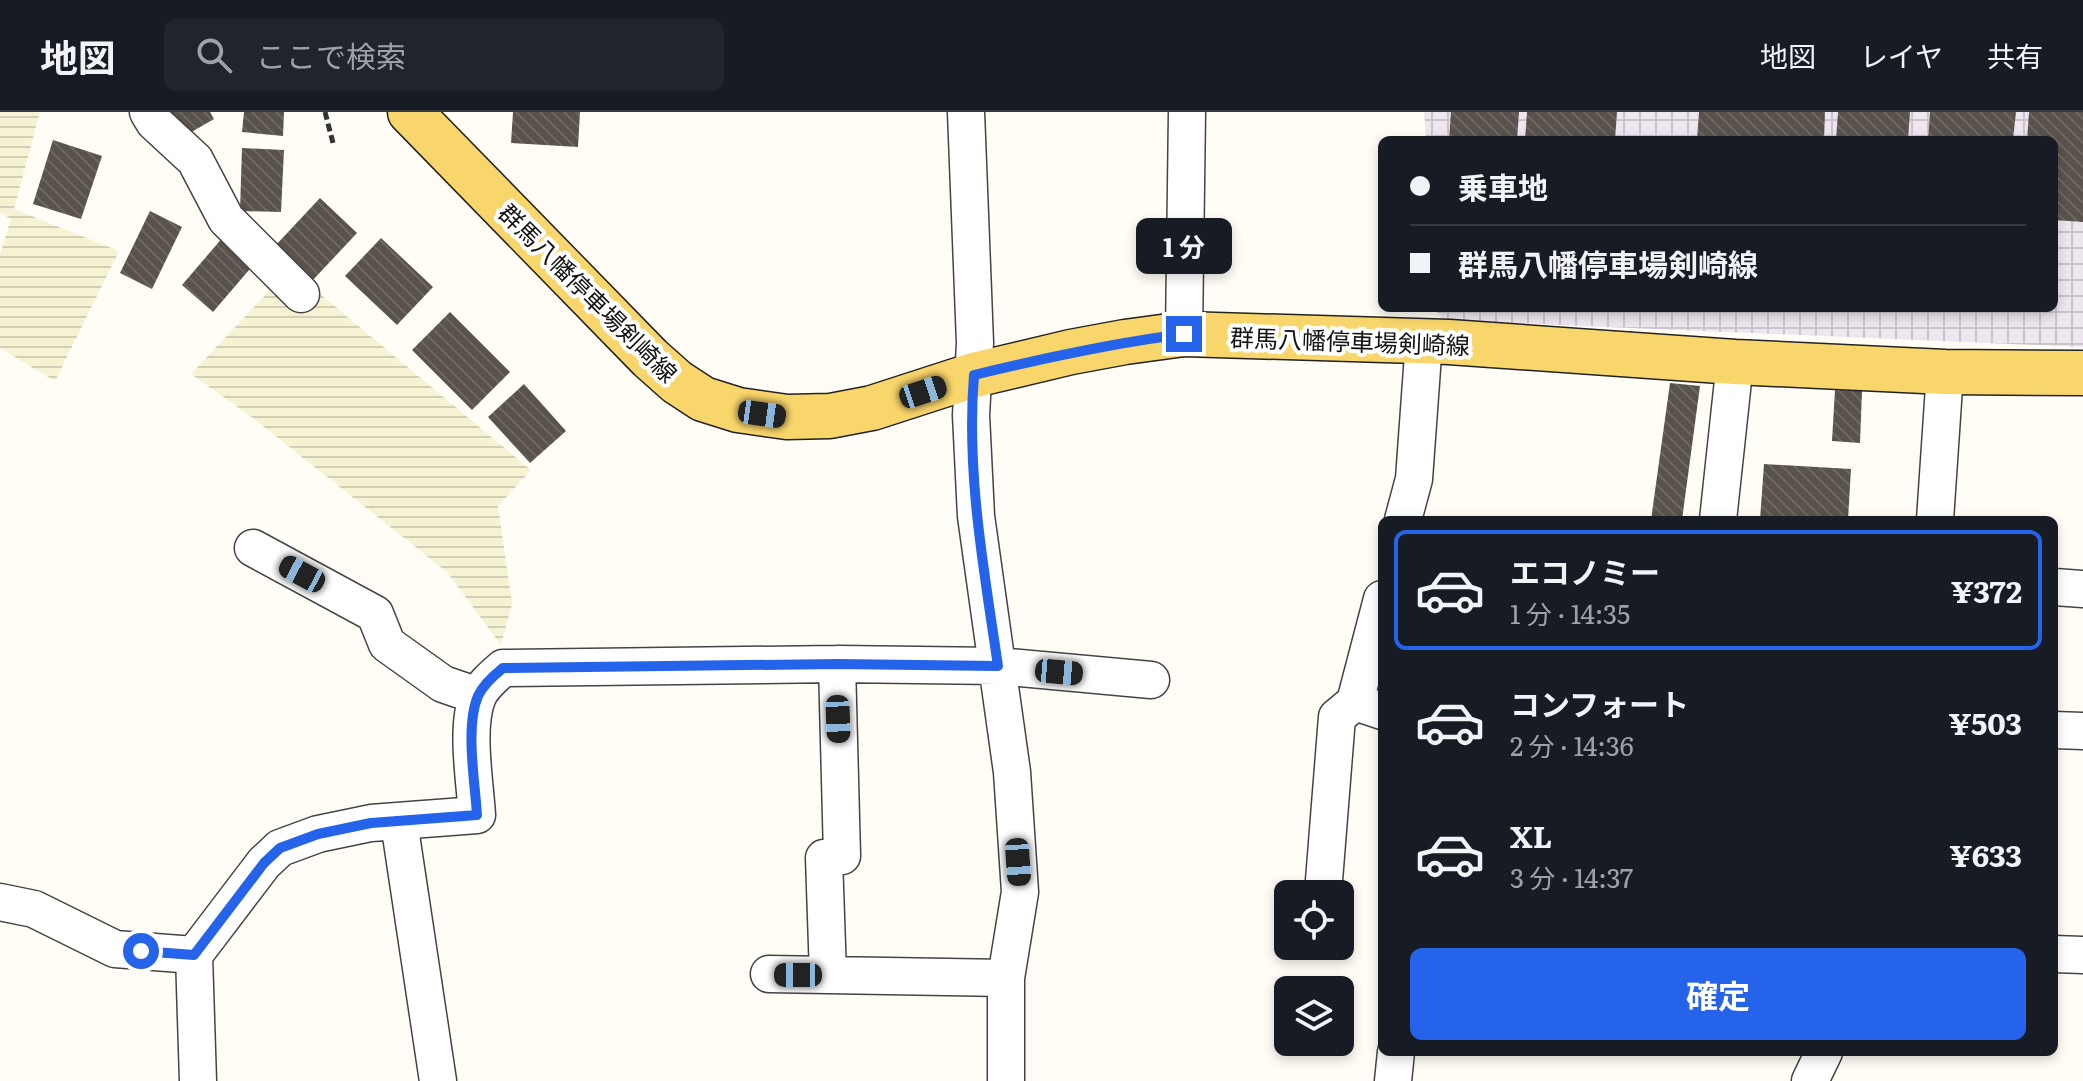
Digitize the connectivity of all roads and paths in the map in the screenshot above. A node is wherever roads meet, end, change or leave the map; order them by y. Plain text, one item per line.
1 (148, 112) edge
2 (325, 112) edge
3 (410, 112) edge
4 (966, 112) edge
5 (1187, 112) edge
6 (333, 143) dead end
7 (301, 294) dead end
8 (1184, 334) junction
9 (1424, 341) junction
10 (1735, 362) junction
11 (1945, 372) junction
12 (2083, 373) edge
13 (974, 375) junction
14 (1404, 516) edge
15 (1718, 516) edge
16 (1935, 516) edge
17 (253, 548) dead end
18 (2058, 587) edge
19 (2083, 589) edge
20 (1378, 630) edge
21 (837, 664) junction
22 (998, 666) junction
23 (1151, 680) dead end
24 (478, 696) junction
25 (1368, 707) edge
26 (2058, 730) edge
27 (2083, 731) edge
28 (399, 822) junction
29 (1324, 880) edge
30 (0, 902) edge
31 (2058, 954) edge
32 (194, 955) junction
33 (2083, 955) edge
34 (769, 974) dead end
35 (828, 975) junction
36 (1006, 978) junction
37 (1396, 1056) edge
38 (1822, 1056) edge
39 (198, 1081) edge
40 (438, 1081) edge
41 (992, 1081) edge
42 (1006, 1081) edge
43 (1393, 1081) edge
44 (1810, 1081) edge

1 - 7 street
2 - 6 path
3 - 13 main road, 群馬八幡停車場剣崎線
4 - 13 street
5 - 8 street
8 - 9 main road, 群馬八幡停車場剣崎線
8 - 13 main road, 群馬八幡停車場剣崎線
9 - 10 main road, 群馬八幡停車場剣崎線
9 - 14 street
10 - 11 main road, 群馬八幡停車場剣崎線
10 - 15 street
11 - 12 main road, 群馬八幡停車場剣崎線
11 - 16 street
13 - 22 street
17 - 24 street
18 - 19 street
20 - 25 street
21 - 22 street
21 - 24 street
21 - 35 street
22 - 23 street
22 - 36 street
24 - 28 street
25 - 29 street
26 - 27 street
28 - 32 street
28 - 40 street
30 - 32 street
31 - 33 street
32 - 39 street
34 - 35 street
35 - 36 street
36 - 42 street
37 - 43 street
38 - 44 street
41 - 42 street

